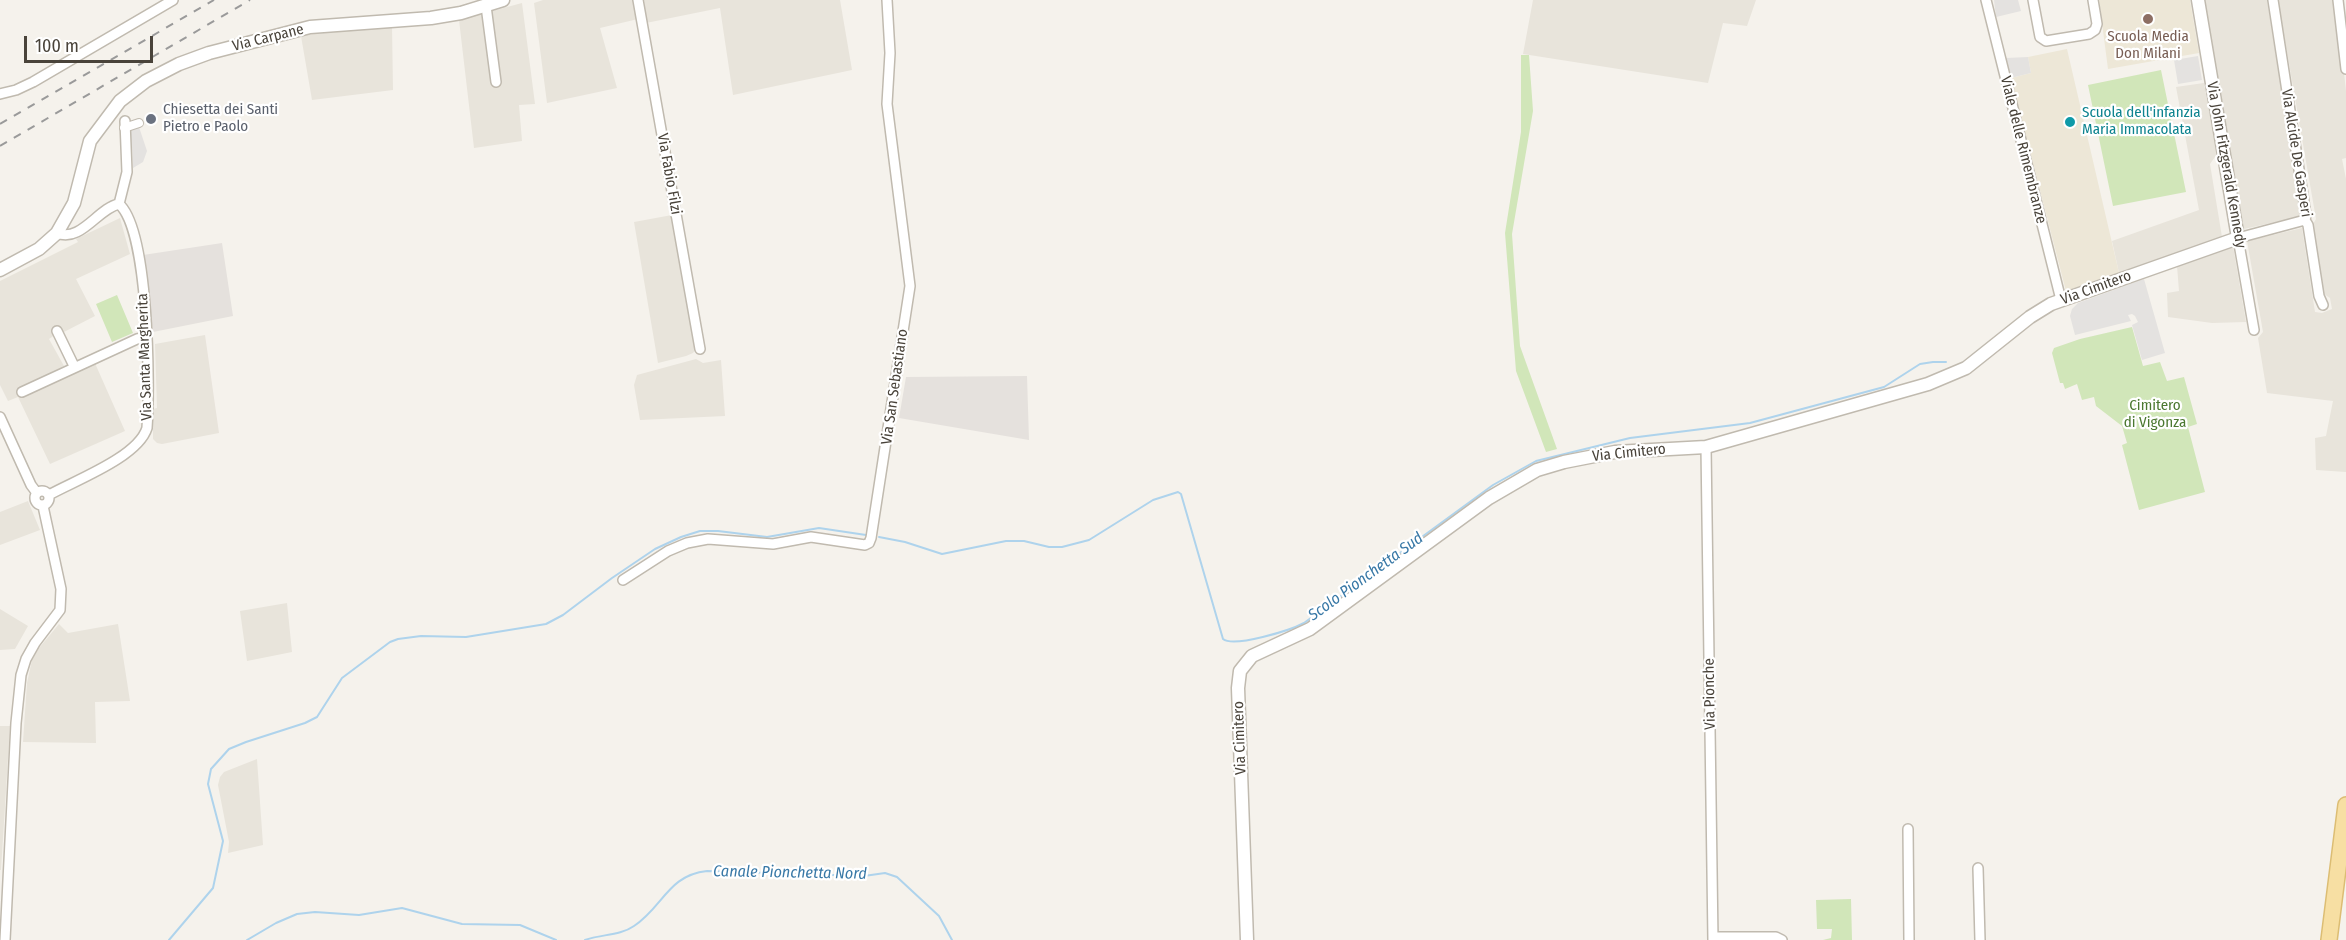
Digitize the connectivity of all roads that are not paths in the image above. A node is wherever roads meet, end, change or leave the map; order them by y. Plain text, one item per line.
1 (173, 0) edge
2 (503, 0) edge
3 (638, 0) edge
4 (887, 0) edge
5 (1986, 0) edge
6 (2033, 0) edge
7 (2093, 0) edge
8 (2198, 0) edge
9 (2273, 0) edge
10 (2338, 0) edge
11 (486, 6) junction
12 (2346, 69) edge
13 (496, 82) dead end
14 (0, 94) edge
15 (139, 123) dead end
16 (124, 125) joint
17 (119, 204) junction
18 (2305, 220) junction
19 (57, 233) junction
20 (2238, 238) junction
21 (0, 270) edge
22 (2061, 300) junction
23 (2323, 305) dead end
24 (2254, 330) dead end
25 (57, 331) dead end
26 (147, 337) junction
27 (700, 349) dead end
28 (74, 366) junction
29 (22, 392) dead end
30 (0, 417) edge
31 (1706, 447) junction
32 (37, 493) junction
33 (49, 495) junction
34 (43, 506) junction
35 (623, 580) dead end
36 (2346, 805) edge
37 (1908, 829) dead end
38 (1978, 867) dead end
39 (1713, 939) edge
40 (5, 940) edge
41 (1247, 940) edge
42 (1782, 940) edge
43 (1909, 940) edge
44 (1980, 940) edge
45 (2329, 940) edge

1 - 14 street
2 - 11 street, Via Carpane
3 - 27 street, Via Fabio Filzi
4 - 35 street, Via San Sebastiano
5 - 22 street, Viale delle Rimembranze
6 - 7 street
8 - 20 street, Via John Fitzgerald Kennedy
9 - 18 street, Via Alcide De Gasperi
10 - 12 street
11 - 13 street
11 - 19 street, Via Carpane
15 - 16 street
16 - 17 street
17 - 19 street, Via Carpane
17 - 26 street, Via Santa Margherita
18 - 20 street, Via Cimitero
18 - 23 street, Via Alcide De Gasperi
19 - 21 street, Via Carpane
20 - 22 street, Via Cimitero
20 - 24 street, Via John Fitzgerald Kennedy
22 - 31 street, Via Cimitero
25 - 28 street
26 - 28 street
26 - 33 street, Via Santa Margherita
28 - 29 street
30 - 32 street
31 - 39 street, Via Pionche
31 - 41 street, Via Cimitero
32 - 33 street
32 - 34 street
33 - 34 street
34 - 40 street
36 - 45 main road
37 - 43 street
38 - 44 street
39 - 42 street

